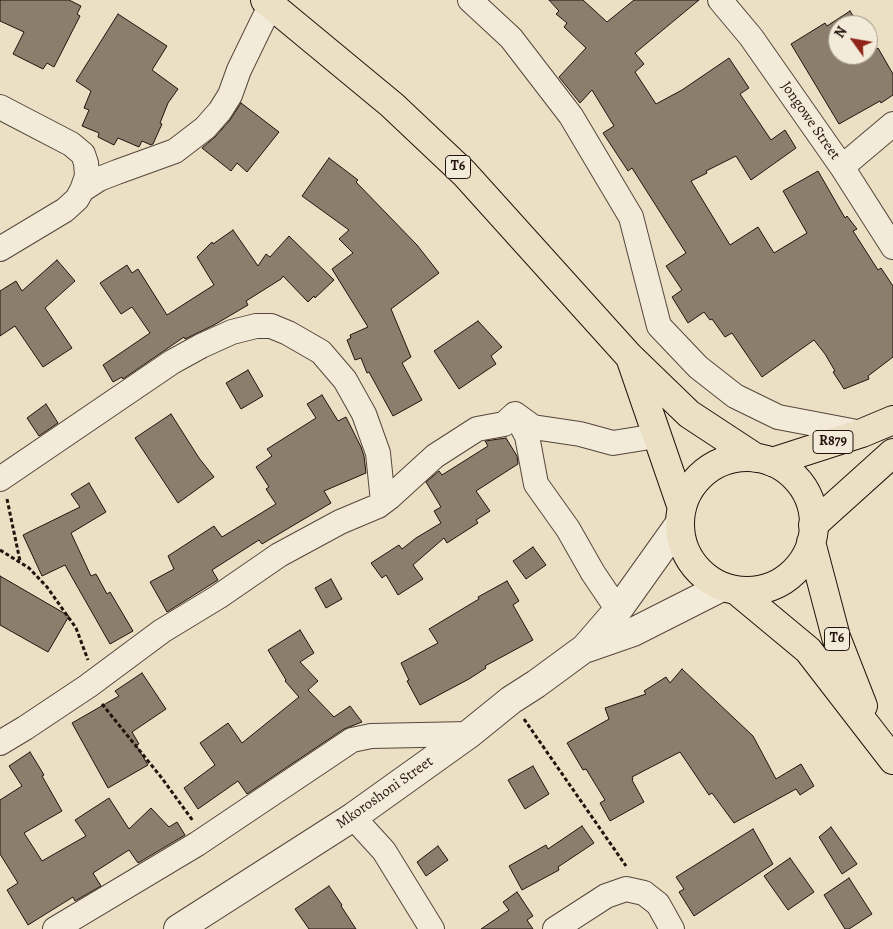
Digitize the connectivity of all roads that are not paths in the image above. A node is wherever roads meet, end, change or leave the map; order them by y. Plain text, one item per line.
1 (470, 0) edge
2 (720, 0) edge
3 (268, 2) edge
4 (0, 107) edge
5 (893, 124) edge
6 (842, 167) junction
7 (82, 190) junction
8 (893, 247) edge
9 (0, 249) edge
10 (629, 356) junction
11 (515, 414) junction
12 (893, 420) edge
13 (862, 433) junction
14 (656, 436) junction
15 (893, 453) edge
16 (764, 460) junction
17 (0, 479) edge
18 (383, 502) junction
19 (681, 515) junction
20 (812, 534) junction
21 (729, 589) junction
22 (618, 610) junction
23 (585, 648) junction
24 (874, 733) junction
25 (468, 734) junction
26 (0, 743) edge
27 (893, 760) edge
28 (353, 817) junction
29 (55, 929) edge
30 (178, 929) edge
31 (432, 929) edge
32 (555, 929) edge
33 (672, 929) edge

1 - 13 street
2 - 6 street, Jongowe Street
3 - 7 street
3 - 10 main road, T6
4 - 7 street
5 - 6 street
6 - 8 street, Jongowe Street
7 - 9 street
10 - 14 main road, T6
10 - 16 main road, T6
11 - 14 street
11 - 18 street
11 - 22 street
12 - 13 main road, R879
13 - 16 main road, R879
14 - 19 main road, T6
15 - 20 main road
16 - 19 main road
16 - 20 main road, T6
17 - 18 street
18 - 26 street
19 - 21 main road, T6
19 - 22 street, Mkoroshoni Street
20 - 21 main road
20 - 24 main road, T6
21 - 23 street, Mkoroshoni Street
21 - 24 main road, T6
22 - 23 street, Mkoroshoni Street
23 - 25 street, Mkoroshoni Street
24 - 27 main road, T6
25 - 28 street, Mkoroshoni Street
25 - 29 street
28 - 30 street, Mkoroshoni Street
28 - 31 street
32 - 33 street

